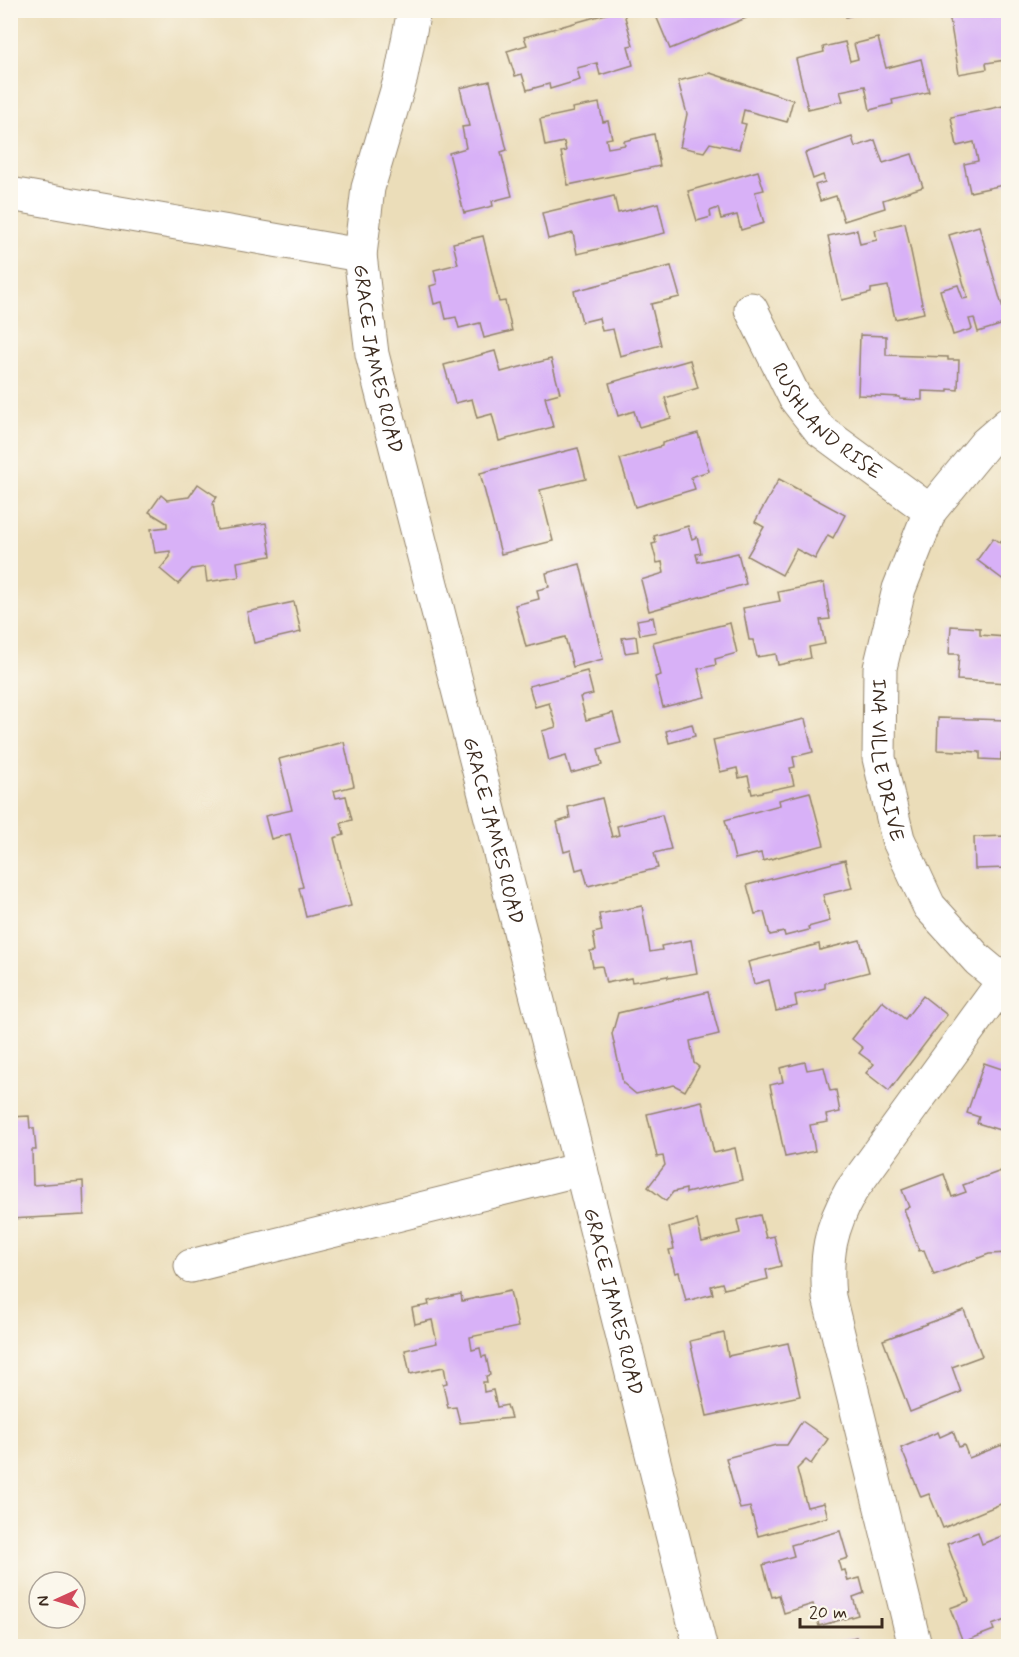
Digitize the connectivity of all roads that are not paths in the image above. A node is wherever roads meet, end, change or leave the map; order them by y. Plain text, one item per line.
1 (414, 10) edge
2 (10, 194) edge
3 (360, 255) junction
4 (751, 309) dead end
5 (1008, 424) edge
6 (930, 511) junction
7 (1006, 983) edge
8 (581, 1169) junction
9 (190, 1266) dead end
10 (700, 1647) edge
11 (915, 1647) edge

1 - 3 street, GRACE JAMES ROAD
2 - 3 street
3 - 8 street, GRACE JAMES ROAD
4 - 6 street, RUSHLAND RISE
5 - 6 street, INA VILLE DRIVE
6 - 7 street, INA VILLE DRIVE
7 - 11 street
8 - 9 street
8 - 10 street, GRACE JAMES ROAD

